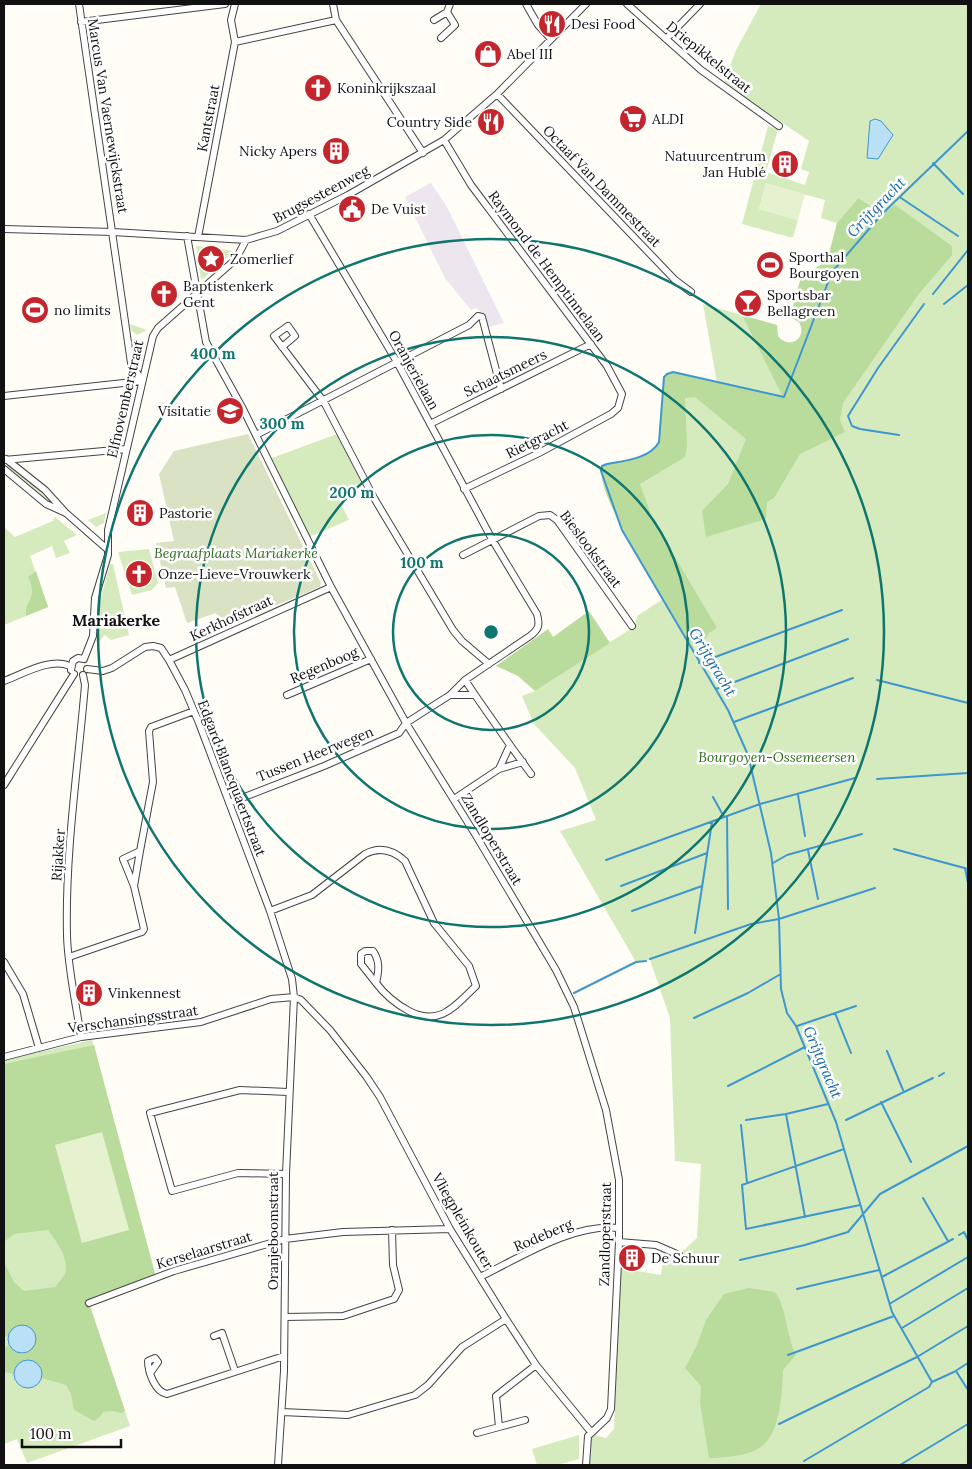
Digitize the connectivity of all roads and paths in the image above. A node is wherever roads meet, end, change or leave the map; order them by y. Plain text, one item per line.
1 (79, 4) edge
2 (225, 4) edge
3 (235, 4) edge
4 (333, 4) edge
5 (450, 4) edge
6 (526, 4) edge
7 (586, 4) edge
8 (627, 4) edge
9 (700, 4) edge
10 (447, 12) junction
11 (336, 20) junction
12 (434, 20) dead end
13 (81, 22) junction
14 (441, 38) dead end
15 (551, 39) junction
16 (666, 39) junction
17 (235, 42) junction
18 (497, 94) junction
19 (779, 126) dead end
20 (444, 140) junction
21 (423, 153) junction
22 (309, 214) junction
23 (4, 229) edge
24 (112, 232) junction
25 (187, 236) junction
26 (198, 237) junction
27 (246, 240) junction
28 (199, 291) junction
29 (691, 292) dead end
30 (591, 344) junction
31 (282, 347) dead end
32 (397, 362) junction
33 (142, 382) junction
34 (501, 390) junction
35 (4, 396) edge
36 (324, 402) junction
37 (618, 408) joint
38 (430, 424) junction
39 (256, 435) junction
40 (126, 449) junction
41 (5, 459) edge
42 (4, 470) edge
43 (464, 489) junction
44 (66, 513) junction
45 (493, 541) junction
46 (107, 549) junction
47 (463, 555) dead end
48 (331, 586) junction
49 (632, 626) dead end
50 (84, 659) junction
51 (370, 659) junction
52 (169, 660) junction
53 (490, 664) junction
54 (70, 666) junction
55 (85, 672) junction
56 (74, 674) junction
57 (465, 680) junction
58 (4, 681) edge
59 (287, 695) dead end
60 (450, 695) junction
61 (475, 695) junction
62 (194, 711) junction
63 (406, 723) junction
64 (510, 745) junction
65 (523, 762) junction
66 (500, 769) junction
67 (531, 774) dead end
68 (4, 785) edge
69 (454, 800) junction
70 (228, 803) junction
71 (140, 851) junction
72 (134, 886) junction
73 (270, 911) junction
74 (69, 957) junction
75 (4, 962) edge
76 (376, 983) junction
77 (294, 997) junction
78 (81, 1037) junction
79 (39, 1048) junction
80 (4, 1057) edge
81 (288, 1092) junction
82 (286, 1174) junction
83 (619, 1228) junction
84 (450, 1229) junction
85 (392, 1230) junction
86 (285, 1239) junction
87 (619, 1242) junction
88 (679, 1255) dead end
89 (480, 1277) junction
90 (89, 1303) dead end
91 (285, 1317) junction
92 (506, 1319) junction
93 (214, 1336) dead end
94 (284, 1356) junction
95 (536, 1365) junction
96 (235, 1371) junction
97 (151, 1372) dead end
98 (282, 1412) junction
99 (525, 1420) dead end
100 (499, 1427) junction
101 (591, 1432) junction
102 (477, 1433) dead end
103 (278, 1465) edge
104 (586, 1465) edge

1 - 13 street, Marcus Van Vaernewijckstraat
2 - 13 street
3 - 17 street, Kantstraat
4 - 11 street
5 - 10 street
6 - 15 street
7 - 15 street, Brugsesteenweg
8 - 16 street, Driepikkelstraat
9 - 16 street
10 - 12 street
10 - 14 street
11 - 17 street
11 - 21 street
13 - 24 street, Marcus Van Vaernewijckstraat
15 - 18 street, Brugsesteenweg
16 - 19 street, Driepikkelstraat
17 - 26 street, Kantstraat
18 - 20 street, Brugsesteenweg
18 - 29 street, Octaaf Van Dammestraat
20 - 21 street, Brugsesteenweg
20 - 30 street, Raymond de Hemptinnelaan
21 - 22 street, Brugsesteenweg
22 - 27 street, Brugsesteenweg
22 - 32 street, Oranjerielaan
23 - 24 street, Brugsesteenweg
24 - 25 street, Brugsesteenweg
24 - 33 street, Marcus Van Vaernewijckstraat
25 - 26 street, Brugsesteenweg
25 - 28 street, Zandloperstraat
26 - 27 street, Brugsesteenweg
27 - 28 street, Elfnovemberstraat
28 - 33 street, Elfnovemberstraat
28 - 39 street, Zandloperstraat
30 - 34 street, Schaatsmeers
30 - 37 street, Raymond de Hemptinnelaan
31 - 36 street
32 - 34 street
32 - 36 street
32 - 38 street, Oranjerielaan
33 - 35 street
33 - 40 street, Elfnovemberstraat
34 - 38 street, Schaatsmeers
36 - 39 street
36 - 53 street
37 - 43 street, Rietgracht
38 - 43 street, Oranjerielaan
39 - 48 street, Zandloperstraat
40 - 41 street
40 - 46 street, Elfnovemberstraat
41 - 44 street
42 - 44 street
43 - 45 street, Oranjerielaan
44 - 46 street
45 - 47 street
45 - 49 street, Bieslookstraat
45 - 53 street, Oranjerielaan
46 - 50 street, Elfnovemberstraat
48 - 51 street, Zandloperstraat
48 - 52 street, Kerkhofstraat
50 - 54 street
50 - 55 street, Rijakker
51 - 59 street, Regenboog
51 - 63 street, Zandloperstraat
52 - 55 street, Edgard Blancquaertstraat
52 - 62 street, Edgard Blancquaertstraat
53 - 57 street, Tussen Heerwegen
54 - 56 street
54 - 58 street
55 - 56 street, Edgard Blancquaertstraat
55 - 74 street, Rijakker
56 - 68 street
57 - 60 street, Tussen Heerwegen
57 - 61 street
60 - 61 street
60 - 63 street, Tussen Heerwegen
61 - 64 street
62 - 70 street, Edgard Blancquaertstraat
62 - 71 street
63 - 69 street, Zandloperstraat
63 - 70 street, Tussen Heerwegen
64 - 65 street
64 - 66 street
65 - 66 street
65 - 67 street
66 - 69 street
69 - 83 street, Zandloperstraat
70 - 73 street, Edgard Blancquaertstraat
71 - 72 street
71 - 72 street
72 - 74 street
73 - 76 street
73 - 77 street, Edgard Blancquaertstraat
74 - 78 street, Rijakker
75 - 79 street
76 - 76 street
77 - 78 street, Verschansingsstraat
77 - 81 street, Oranjeboomstraat
77 - 84 street, Vliegpleinkouter
78 - 79 street, Verschansingsstraat
79 - 80 street, Verschansingsstraat
81 - 82 street, Oranjeboomstraat
81 - 82 street
82 - 86 street, Oranjeboomstraat
83 - 87 street, Zandloperstraat
83 - 89 street, Rodeberg
84 - 85 street, Kerselaarstraat
84 - 89 street, Vliegpleinkouter
85 - 86 street, Kerselaarstraat
85 - 91 street
86 - 90 street, Kerselaarstraat
86 - 91 street, Oranjeboomstraat
87 - 88 street
87 - 101 street, Zandloperstraat
89 - 92 street, Vliegpleinkouter
91 - 94 street, Oranjeboomstraat
92 - 95 street, Vliegpleinkouter
92 - 98 street
93 - 96 street
94 - 96 street
94 - 98 street, Oranjeboomstraat
95 - 100 street
95 - 101 street, Vliegpleinkouter
96 - 97 street
98 - 103 street, Oranjeboomstraat
99 - 100 street
100 - 102 street
101 - 104 street

